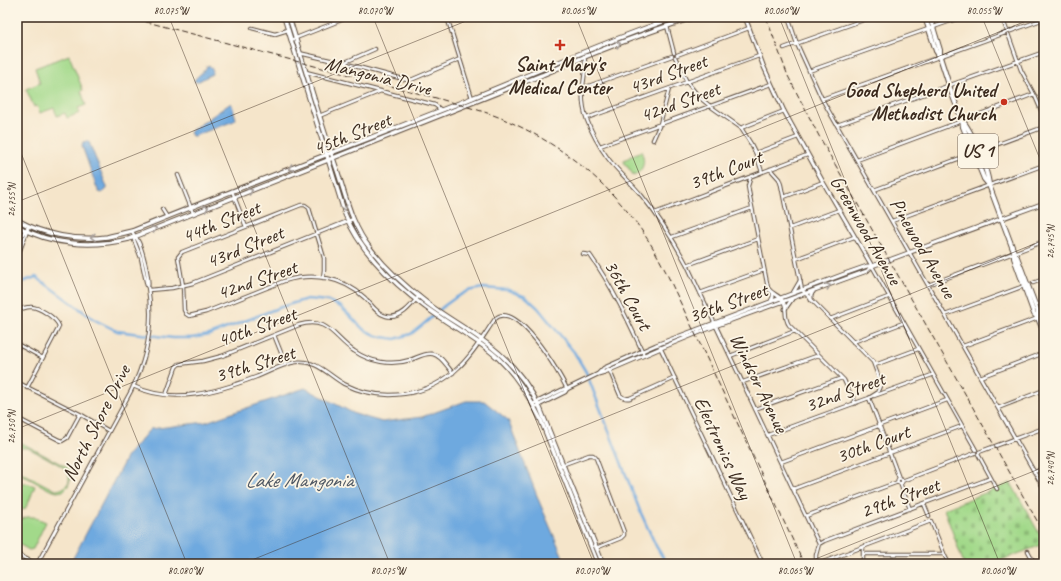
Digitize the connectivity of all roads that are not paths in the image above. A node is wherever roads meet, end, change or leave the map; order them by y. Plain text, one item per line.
1 (284, 17) edge
2 (288, 17) edge
3 (350, 17) edge
4 (447, 17) edge
5 (677, 17) edge
6 (695, 17) edge
7 (745, 17) edge
8 (788, 17) edge
9 (872, 17) edge
10 (925, 17) edge
11 (930, 17) edge
12 (962, 17) edge
13 (1002, 17) edge
14 (1044, 19) edge
15 (667, 26) junction
16 (252, 28) dead end
17 (749, 28) junction
18 (931, 28) junction
19 (288, 30) junction
20 (1008, 32) junction
21 (293, 39) junction
22 (797, 44) junction
23 (784, 48) dead end
24 (375, 49) dead end
25 (295, 52) junction
26 (582, 52) junction
27 (1044, 52) edge
28 (300, 53) junction
29 (674, 55) junction
30 (759, 56) junction
31 (584, 57) junction
32 (940, 57) junction
33 (460, 59) junction
34 (1018, 61) junction
35 (343, 63) junction
36 (810, 71) junction
37 (306, 72) junction
38 (687, 82) junction
39 (771, 84) junction
40 (948, 85) junction
41 (583, 88) junction
42 (669, 89) junction
43 (382, 91) junction
44 (1034, 94) junction
45 (472, 98) junction
46 (822, 98) junction
47 (710, 106) junction
48 (441, 110) junction
49 (784, 112) junction
50 (319, 116) junction
51 (1044, 117) edge
52 (587, 118) junction
53 (962, 120) junction
54 (660, 124) junction
55 (837, 125) junction
56 (1044, 127) edge
57 (741, 128) junction
58 (798, 137) junction
59 (653, 140) dead end
60 (600, 146) junction
61 (758, 152) dead end
62 (976, 152) junction
63 (329, 153) junction
64 (807, 155) junction
65 (331, 158) junction
66 (857, 160) junction
67 (1044, 165) edge
68 (770, 169) junction
69 (762, 172) junction
70 (178, 175) dead end
71 (751, 176) junction
72 (823, 182) junction
73 (988, 185) junction
74 (874, 190) junction
75 (232, 191) junction
76 (234, 197) junction
77 (784, 197) junction
78 (1044, 203) edge
79 (191, 207) junction
80 (752, 208) junction
81 (162, 209) dead end
82 (838, 210) junction
83 (193, 213) junction
84 (655, 213) junction
85 (167, 217) junction
86 (353, 219) junction
87 (1001, 219) junction
88 (17, 220) edge
89 (348, 221) junction
90 (892, 221) junction
91 (17, 226) edge
92 (29, 226) junction
93 (246, 227) junction
94 (790, 228) junction
95 (26, 231) junction
96 (132, 231) junction
97 (317, 234) junction
98 (134, 237) junction
99 (854, 237) junction
100 (672, 238) junction
101 (758, 239) junction
102 (1044, 241) edge
103 (18, 252) edge
104 (910, 252) junction
105 (1014, 252) junction
106 (583, 254) dead end
107 (796, 259) junction
108 (146, 265) junction
109 (687, 265) junction
110 (872, 266) junction
111 (764, 270) junction
112 (144, 274) junction
113 (323, 278) junction
114 (1044, 279) edge
115 (800, 281) junction
116 (1028, 284) junction
117 (928, 285) junction
118 (183, 286) junction
119 (149, 289) junction
120 (802, 290) junction
121 (814, 291) junction
122 (700, 293) junction
123 (773, 294) junction
124 (793, 294) junction
125 (805, 294) junction
126 (888, 297) junction
127 (417, 298) junction
128 (780, 298) junction
129 (792, 299) junction
130 (812, 300) junction
131 (771, 302) junction
132 (784, 302) junction
133 (785, 308) junction
134 (17, 311) edge
135 (946, 315) junction
136 (1038, 318) junction
137 (830, 319) junction
138 (903, 323) junction
139 (715, 325) junction
140 (795, 331) junction
141 (1044, 333) edge
142 (274, 335) junction
143 (480, 341) junction
144 (853, 342) junction
145 (17, 344) edge
146 (660, 346) junction
147 (963, 346) junction
148 (918, 349) junction
149 (644, 353) junction
150 (1044, 353) edge
151 (819, 355) junction
152 (730, 356) junction
153 (43, 358) junction
154 (286, 365) junction
155 (874, 365) junction
156 (609, 368) junction
157 (452, 374) junction
158 (932, 375) junction
159 (980, 377) junction
160 (675, 378) junction
161 (842, 378) junction
162 (17, 382) edge
163 (743, 382) junction
164 (133, 386) junction
165 (27, 388) junction
166 (568, 389) junction
167 (1044, 390) edge
168 (166, 395) junction
169 (869, 398) junction
170 (947, 400) junction
171 (538, 403) junction
172 (854, 404) junction
173 (534, 406) junction
174 (755, 408) junction
175 (998, 408) junction
176 (80, 414) junction
177 (17, 418) edge
178 (879, 425) junction
179 (962, 426) junction
180 (1044, 428) edge
181 (109, 431) junction
182 (768, 435) junction
183 (1015, 438) junction
184 (977, 452) junction
185 (889, 453) junction
186 (781, 462) junction
187 (561, 465) junction
188 (1044, 468) edge
189 (1034, 472) junction
190 (991, 478) junction
191 (900, 482) junction
192 (1044, 488) edge
193 (793, 489) junction
194 (997, 489) dead end
195 (924, 504) junction
196 (910, 509) junction
197 (806, 516) junction
198 (929, 516) dead end
199 (820, 544) junction
200 (863, 547) junction
201 (594, 549) junction
202 (1028, 551) dead end
203 (17, 554) edge
204 (863, 554) junction
205 (944, 554) junction
206 (37, 564) edge
207 (598, 564) edge
208 (603, 564) edge
209 (763, 564) edge
210 (817, 564) edge
211 (863, 564) edge
212 (949, 564) edge
213 (1034, 564) edge

1 - 19 main road
2 - 21 main road
3 - 21 street
4 - 33 street
5 - 26 main road, 45th Street
6 - 15 main road, 45th Street
7 - 17 street, Greenwood Avenue
8 - 22 street, Pinewood Avenue
9 - 22 street
10 - 18 main road, US 1
11 - 18 main road, US 1
12 - 18 street
13 - 20 street
14 - 20 street
15 - 29 street
31 -> 15 main road, 45th Street
16 - 19 street
17 - 29 street
17 - 30 street, Greenwood Avenue
18 - 32 main road, US 1
18 - 36 street
19 - 21 main road
20 - 32 street
20 - 34 street
21 - 25 main road
21 - 28 main road
22 - 23 street
22 - 36 street, Pinewood Avenue
24 - 35 street
25 - 28 street
25 - 63 main road
26 - 31 street, Windsor Avenue
26 - 45 main road, 45th Street
27 - 34 street
28 - 35 street
28 - 37 main road
29 - 38 street
29 - 41 street
30 - 38 street, 43rd Street
30 - 39 street, Greenwood Avenue
31 - 41 street, Windsor Avenue
31 - 65 main road, 45th Street
32 - 40 main road, US 1
32 - 46 street
33 - 35 street
33 - 45 street
34 - 40 street
34 - 44 street
36 - 46 street, Pinewood Avenue
37 - 43 street, Mangonia Drive
37 - 50 main road
38 - 42 street, 43rd Street
38 - 47 street
39 - 47 street, 42nd Street
39 - 49 street, Greenwood Avenue
40 - 53 main road, US 1
40 - 55 street
41 - 52 street, Windsor Avenue
42 - 52 street, 43rd Street
42 - 54 street
43 - 48 street, Mangonia Drive
43 - 50 street
44 - 51 street
44 - 53 street
45 - 48 main road, 45th Street
46 - 55 street, Pinewood Avenue
47 - 54 street, 42nd Street
47 - 57 street
48 - 63 main road, 45th Street
49 - 57 street
49 - 58 street, Greenwood Avenue
50 - 63 main road
52 - 60 street, Windsor Avenue
53 - 62 main road, US 1
53 - 66 street
54 - 59 street
54 - 60 street, 42nd Street
55 - 66 street, Pinewood Avenue
56 - 62 street
57 - 69 street
58 - 61 street
58 - 64 street, Greenwood Avenue
60 - 84 street, Windsor Avenue
62 - 73 main road, US 1
62 - 74 street
63 - 65 main road
63 -> 75 main road, 45th Street
64 - 68 street, 39th Court
64 - 72 street, Greenwood Avenue
76 -> 65 main road, 45th Street
65 - 86 main road
65 -> 89 main road
66 - 74 street, Pinewood Avenue
67 - 73 street
68 - 69 street, 39th Court
68 - 77 street
69 - 71 street, 39th Court
70 - 79 street
71 - 80 street
71 - 84 street, 39th Court
72 - 77 street
72 - 82 street, Greenwood Avenue
73 - 87 main road, US 1
73 - 90 street
74 - 90 street, Pinewood Avenue
75 - 76 street
75 - 79 main road, 45th Street
83 -> 76 main road, 45th Street
76 - 93 street
77 - 94 street
78 - 87 street, 36th Street
79 - 83 street
79 - 85 main road, 45th Street
80 - 100 street
80 - 101 street
81 - 85 street
82 - 94 street
82 - 99 street, Greenwood Avenue
98 -> 83 main road, 45th Street
84 - 100 street, Windsor Avenue
85 - 96 main road, 45th Street
86 - 89 street, 43rd Street
86 - 127 main road
87 - 104 street, 36th Street
87 - 105 main road, US 1
88 - 92 main road, 45th Street
89 - 97 street, 43rd Street
89 - 127 main road
90 - 104 street, Pinewood Avenue
91 - 95 main road, 45th Street
92 - 95 street
96 -> 92 main road, 45th Street
93 - 97 street, 44th Street
93 - 118 street, 44th Street
94 - 107 street
95 - 98 main road, 45th Street
95 - 103 street
96 - 98 street, North Shore Drive
97 - 113 street
97 - 118 street, 43rd Street
98 - 108 street, North Shore Drive
98 - 112 street, North Shore Drive
99 - 107 street
99 - 110 street, Greenwood Avenue
100 - 109 street, Windsor Avenue
101 - 109 street
101 - 111 street
102 - 105 street
104 - 110 street, 36th Street
104 - 117 street, Pinewood Avenue
105 - 116 main road, US 1
105 - 117 street
106 - 149 street, 36th Court
107 - 115 street
108 - 112 street
108 - 119 street, North Shore Drive
109 - 122 street, Windsor Avenue
110 - 120 street, 36th Street
121 -> 110 street, 36th Street
110 - 126 street, Greenwood Avenue
111 - 122 street
111 - 123 street
112 - 119 street, North Shore Drive
113 - 118 street, 42nd Street
113 - 127 street, 42nd Street
114 - 116 street
115 - 120 street
115 - 124 street
116 - 135 street
116 - 136 main road, US 1
117 - 135 street, Pinewood Avenue
118 - 119 street, 43rd Street
119 - 164 street, North Shore Drive
120 - 124 street, 36th Street
120 - 125 street
121 - 125 street, 36th Street
121 - 130 street
122 - 139 street, Windsor Avenue
123 - 128 street
123 - 131 street
124 - 128 street, 36th Street
125 - 129 street, 36th Street
125 - 130 street
126 - 137 street
126 - 138 street, Greenwood Avenue
127 - 143 main road
127 - 143 main road
128 - 131 street, 36th Street
128 - 132 street
129 - 132 street, 36th Street
129 - 133 street
130 - 137 street
131 - 139 street, 36th Street
132 - 133 street
132 - 139 street, 36th Street
133 - 140 street
134 - 153 street
135 - 147 street, Pinewood Avenue
136 - 141 main road, US 1
136 - 147 street
137 - 144 street
138 - 144 street
138 - 148 street, Greenwood Avenue
139 - 146 street, 36th Street
139 - 152 street, Windsor Avenue
140 - 151 street
140 - 152 street
142 - 154 street
142 - 157 street, 40th Street
142 - 168 street, 40th Street
143 - 157 street, 39th Street
143 - 166 street, 39th Street
143 - 171 main road
143 - 173 main road
144 - 155 street
145 - 153 street
146 - 149 street, 36th Street
146 - 160 street, Electronics Way
147 - 159 street, Pinewood Avenue
148 - 155 street
148 - 158 street, Greenwood Avenue
149 - 156 street, 36th Street
150 - 159 street
151 - 161 street
151 - 163 street
152 - 163 street, Windsor Avenue
153 - 165 street
154 - 157 street, 39th Street
154 - 168 street, 39th Street
155 - 169 street
156 - 160 street
156 - 166 street, 36th Street
158 - 169 street, 32nd Street
158 - 170 street, Greenwood Avenue
159 - 175 street, Pinewood Avenue
160 - 209 street, Electronics Way
161 - 172 street
161 - 174 street
162 - 165 street
163 - 174 street, Windsor Avenue
164 - 168 street, 39th Street
164 - 181 street, North Shore Drive
165 - 176 street
166 - 171 street, 36th Street
167 - 175 street
169 - 172 street, 32nd Street
169 - 178 street
170 - 178 street
170 - 179 street, Greenwood Avenue
171 - 173 street, 36th Street
171 - 187 main road
172 - 182 street, 32nd Street
173 - 187 main road
174 - 182 street, Windsor Avenue
175 - 183 street, Pinewood Avenue
176 - 177 street
176 - 181 street
178 - 185 street
178 - 186 street
179 - 184 street, Greenwood Avenue
179 - 185 street, 30th Court
180 - 183 street
181 - 206 street, North Shore Drive
182 - 186 street, Windsor Avenue
183 - 184 street
183 - 189 street, Pinewood Avenue
184 - 190 street, Greenwood Avenue
184 - 191 street
185 - 191 street
185 - 193 street, 30th Court
186 - 193 street, Windsor Avenue
187 - 201 main road
187 - 201 street
188 - 189 street
189 - 192 street, Pinewood Avenue
190 - 194 street, Greenwood Avenue
190 - 195 street, 29th Street
191 - 196 street
191 - 197 street
193 - 197 street, Windsor Avenue
195 - 196 street, 29th Street
195 - 198 street
196 - 199 street, 29th Street
197 - 199 street, Windsor Avenue
199 - 210 street
200 - 204 street
200 - 205 street
200 - 210 street
201 - 207 main road
201 - 208 main road
202 - 213 street
203 - 206 street
204 - 205 street
204 - 211 street
205 - 212 street

